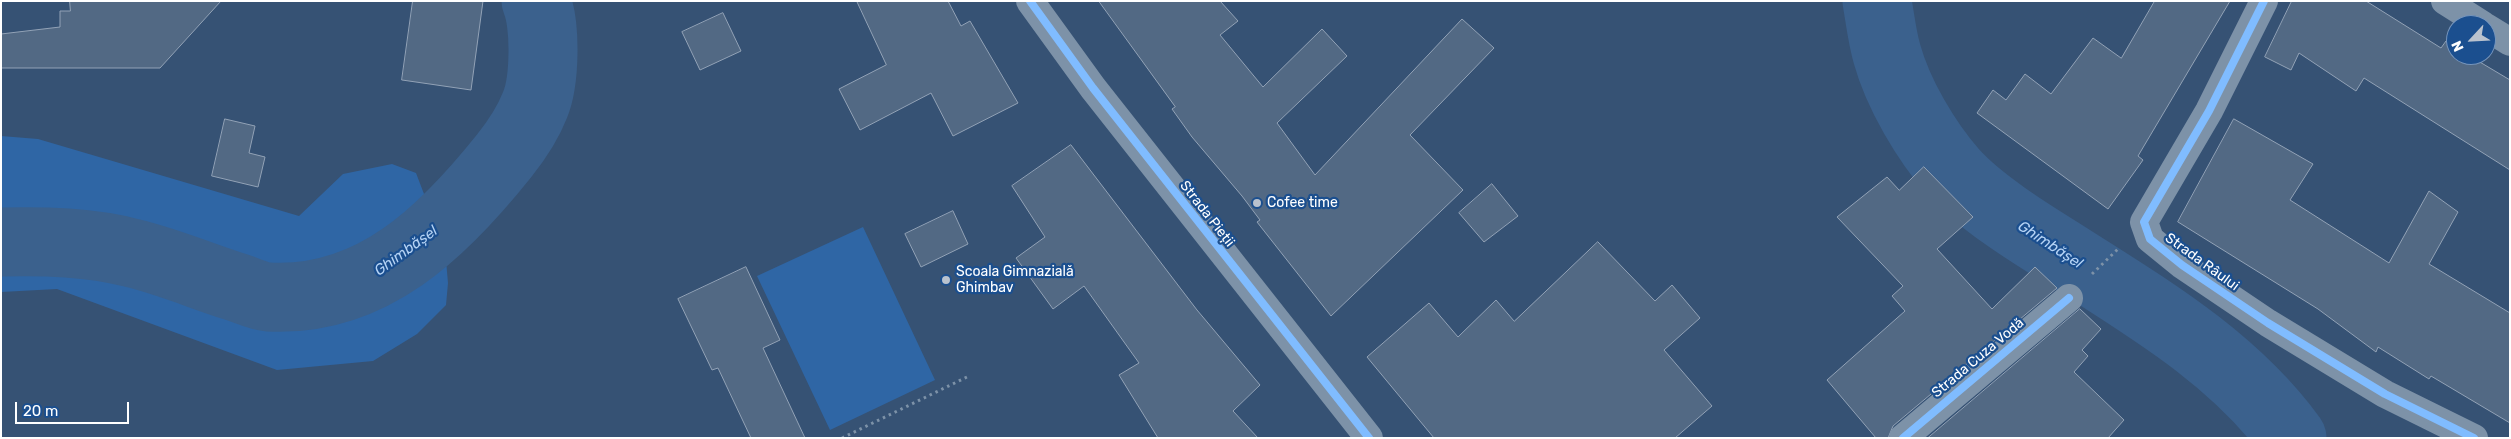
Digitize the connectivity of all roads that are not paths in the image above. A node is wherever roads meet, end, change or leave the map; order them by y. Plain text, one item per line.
1 (1030, 1) edge
2 (2264, 1) edge
3 (2445, 1) edge
4 (2467, 15) edge
5 (2496, 33) edge
6 (2510, 42) edge
7 (2069, 298) road end
8 (1369, 438) edge
9 (1903, 438) edge
10 (2474, 438) edge

1 - 8 street, Strada Pieții
2 - 10 street, Strada Râului
3 - 4 street
5 - 6 street
7 - 9 street, Strada Cuza Vodă

